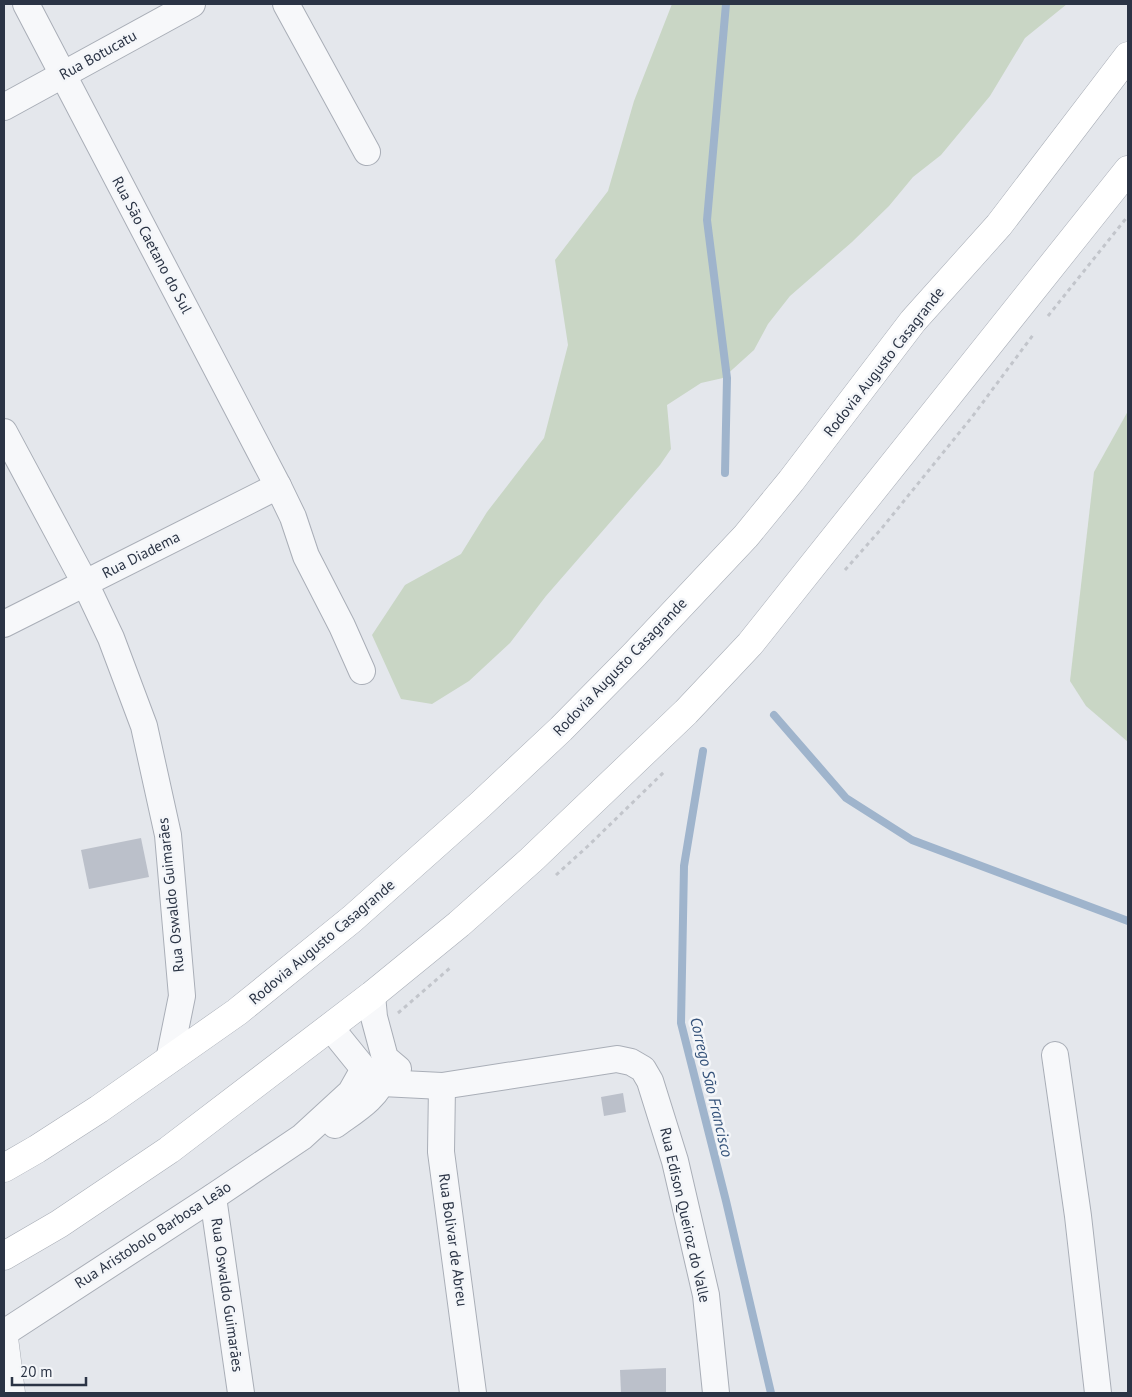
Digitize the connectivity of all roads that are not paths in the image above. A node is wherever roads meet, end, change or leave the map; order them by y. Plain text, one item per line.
1 (26, 4) edge
2 (192, 4) edge
3 (286, 4) edge
4 (1128, 56) edge
5 (63, 74) junction
6 (4, 107) edge
7 (367, 152) dead end
8 (1128, 170) edge
9 (4, 432) edge
10 (278, 486) junction
11 (85, 583) junction
12 (4, 624) edge
13 (362, 671) dead end
14 (372, 994) junction
15 (330, 1027) junction
16 (1055, 1055) dead end
17 (169, 1060) junction
18 (377, 1070) junction
19 (438, 1086) junction
20 (4, 1168) edge
21 (213, 1197) junction
22 (4, 1256) edge
23 (4, 1333) edge
24 (4, 1338) edge
25 (11, 1393) edge
26 (241, 1393) edge
27 (474, 1393) edge
28 (716, 1393) edge
29 (1098, 1393) edge

1 - 5 street, Rua São Caetano do Sul
2 - 5 street, Rua Botucatu
3 - 7 street
4 - 17 main road, Rodovia Augusto Casagrande
5 - 6 street, Rua Botucatu
5 - 10 street, Rua São Caetano do Sul
8 - 14 main road
9 - 11 street, Rua Oswaldo Guimarães
10 - 11 street, Rua Diadema
10 - 13 street, Rua São Caetano do Sul
11 - 12 street, Rua Diadema
11 - 17 street, Rua Oswaldo Guimarães
14 - 15 main road
14 - 18 street
15 - 18 street
15 - 22 main road
16 - 29 street
17 - 20 main road, Rodovia Augusto Casagrande
18 - 19 street
18 - 21 street, Rua Aristobolo Barbosa Leão
19 - 27 street, Rua Bolivar de Abreu
19 - 28 street, Rua Edison Queiroz do Valle
21 - 23 street, Rua Aristobolo Barbosa Leão
21 - 26 street, Rua Oswaldo Guimarães
24 - 25 street

